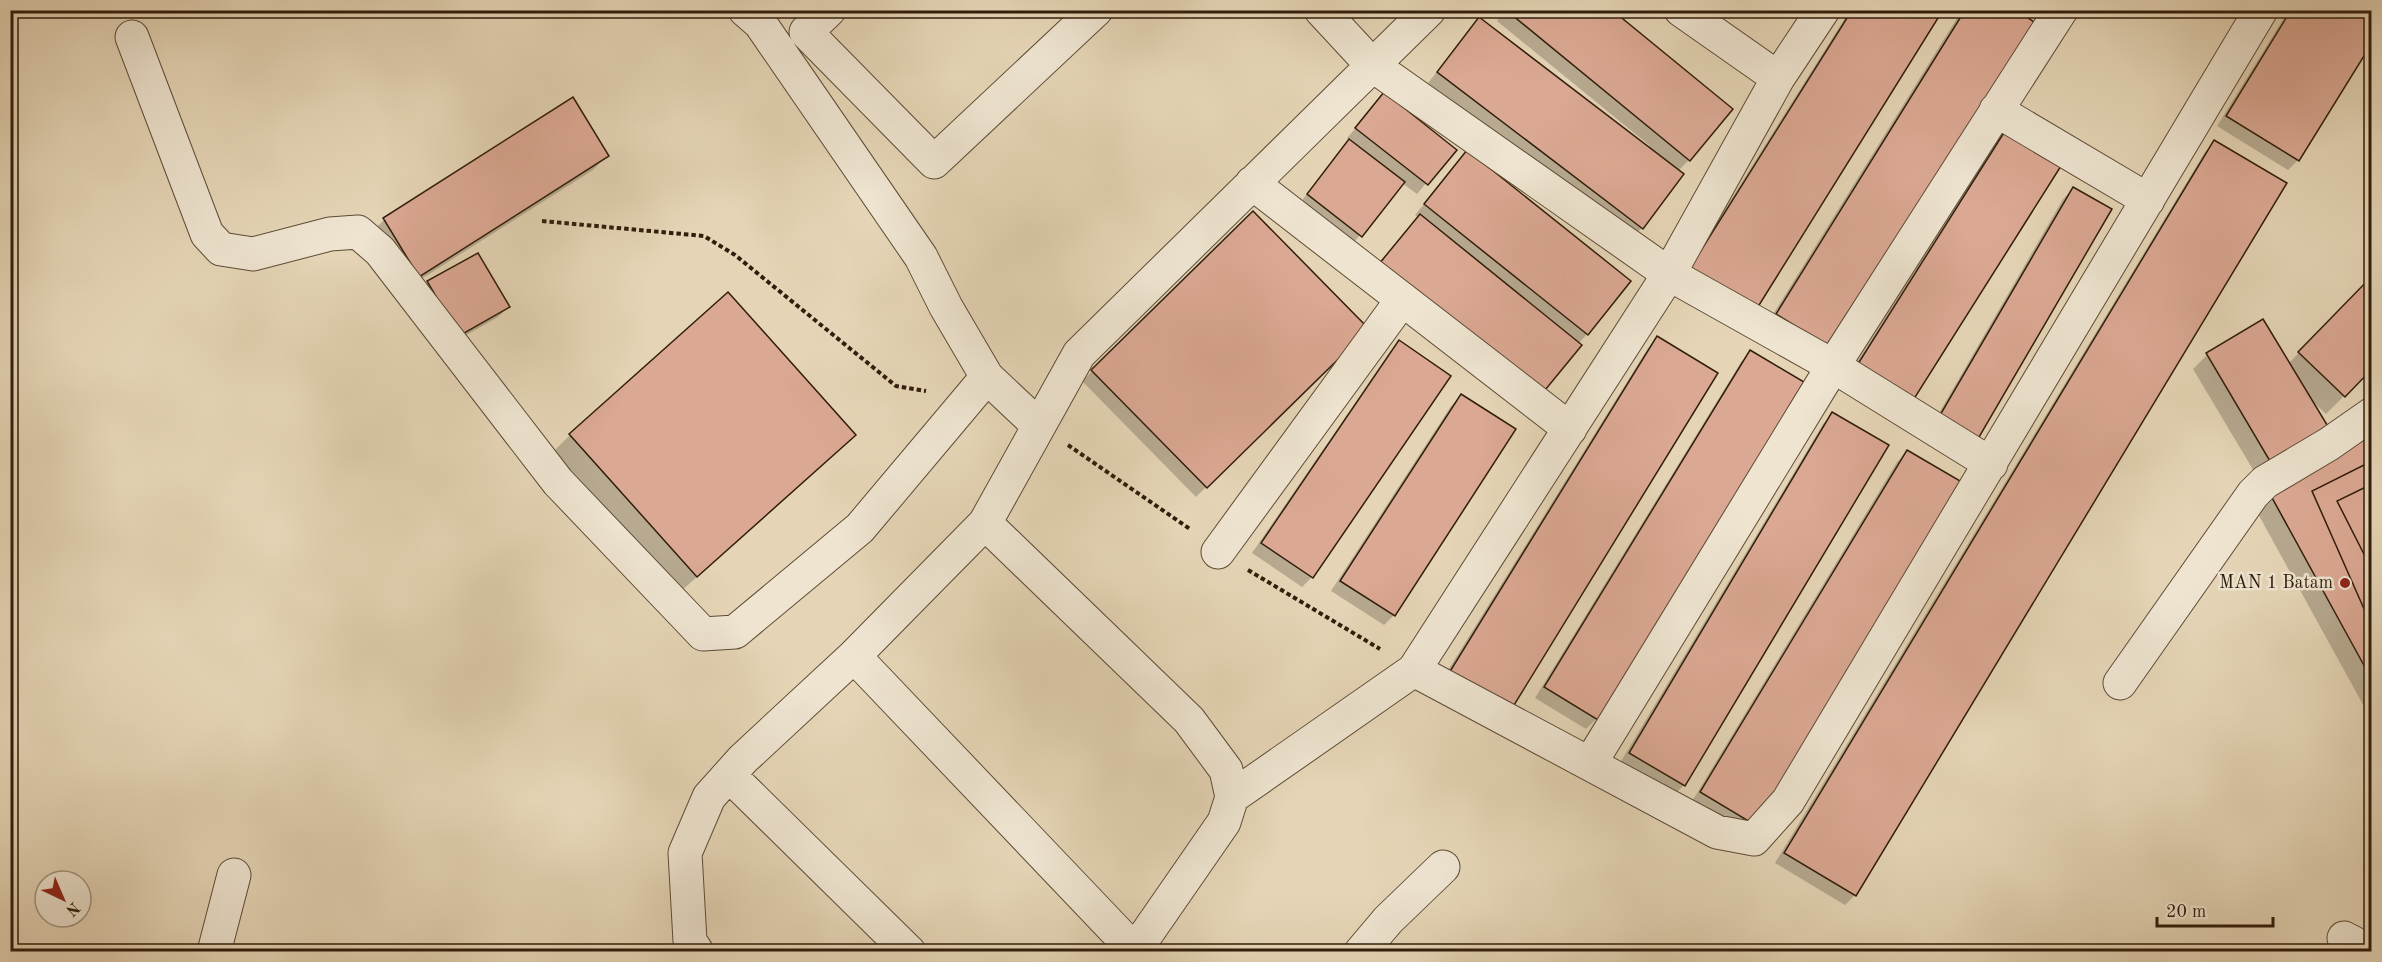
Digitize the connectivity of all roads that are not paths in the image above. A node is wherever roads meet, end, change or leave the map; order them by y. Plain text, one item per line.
1 (745, 10) edge
2 (829, 10) edge
3 (1096, 10) edge
4 (1321, 10) edge
5 (1430, 10) edge
6 (1681, 10) edge
7 (1823, 10) edge
8 (2261, 10) edge
9 (2055, 12) edge
10 (132, 37) dead end
11 (1372, 65) junction
12 (1778, 78) junction
13 (1996, 110) junction
14 (1251, 183) junction
15 (2148, 200) junction
16 (1669, 274) junction
17 (1402, 300) junction
18 (1833, 366) junction
19 (987, 377) junction
20 (2372, 414) edge
21 (1038, 425) junction
22 (1570, 429) junction
23 (1991, 464) junction
24 (985, 523) junction
25 (1218, 552) road end
26 (854, 656) junction
27 (1414, 670) junction
28 (2120, 684) dead end
29 (1591, 762) junction
30 (729, 775) junction
31 (1232, 797) junction
32 (1443, 867) dead end
33 (234, 875) dead end
34 (214, 951) edge
35 (697, 951) edge
36 (909, 951) edge
37 (1135, 951) edge
38 (1361, 951) edge

1 - 19 street
2 - 3 street
4 - 11 street
5 - 11 street
6 - 12 street
7 - 12 street
8 - 15 street
9 - 13 street
10 - 19 street
11 - 14 street
11 - 16 street
12 - 16 street
13 - 15 street
13 - 18 street
14 - 17 street
14 - 21 street
15 - 23 street
16 - 18 street
16 - 22 street
17 - 22 street
17 - 25 street
18 - 23 street
18 - 29 street
19 - 21 street
20 - 28 street
21 - 24 street
22 - 27 street
23 - 29 street
24 - 26 street
24 - 31 street
26 - 30 street
26 - 37 street
27 - 29 street
27 - 31 street
30 - 35 street
30 - 36 street
31 - 37 street
32 - 38 street
33 - 34 street

